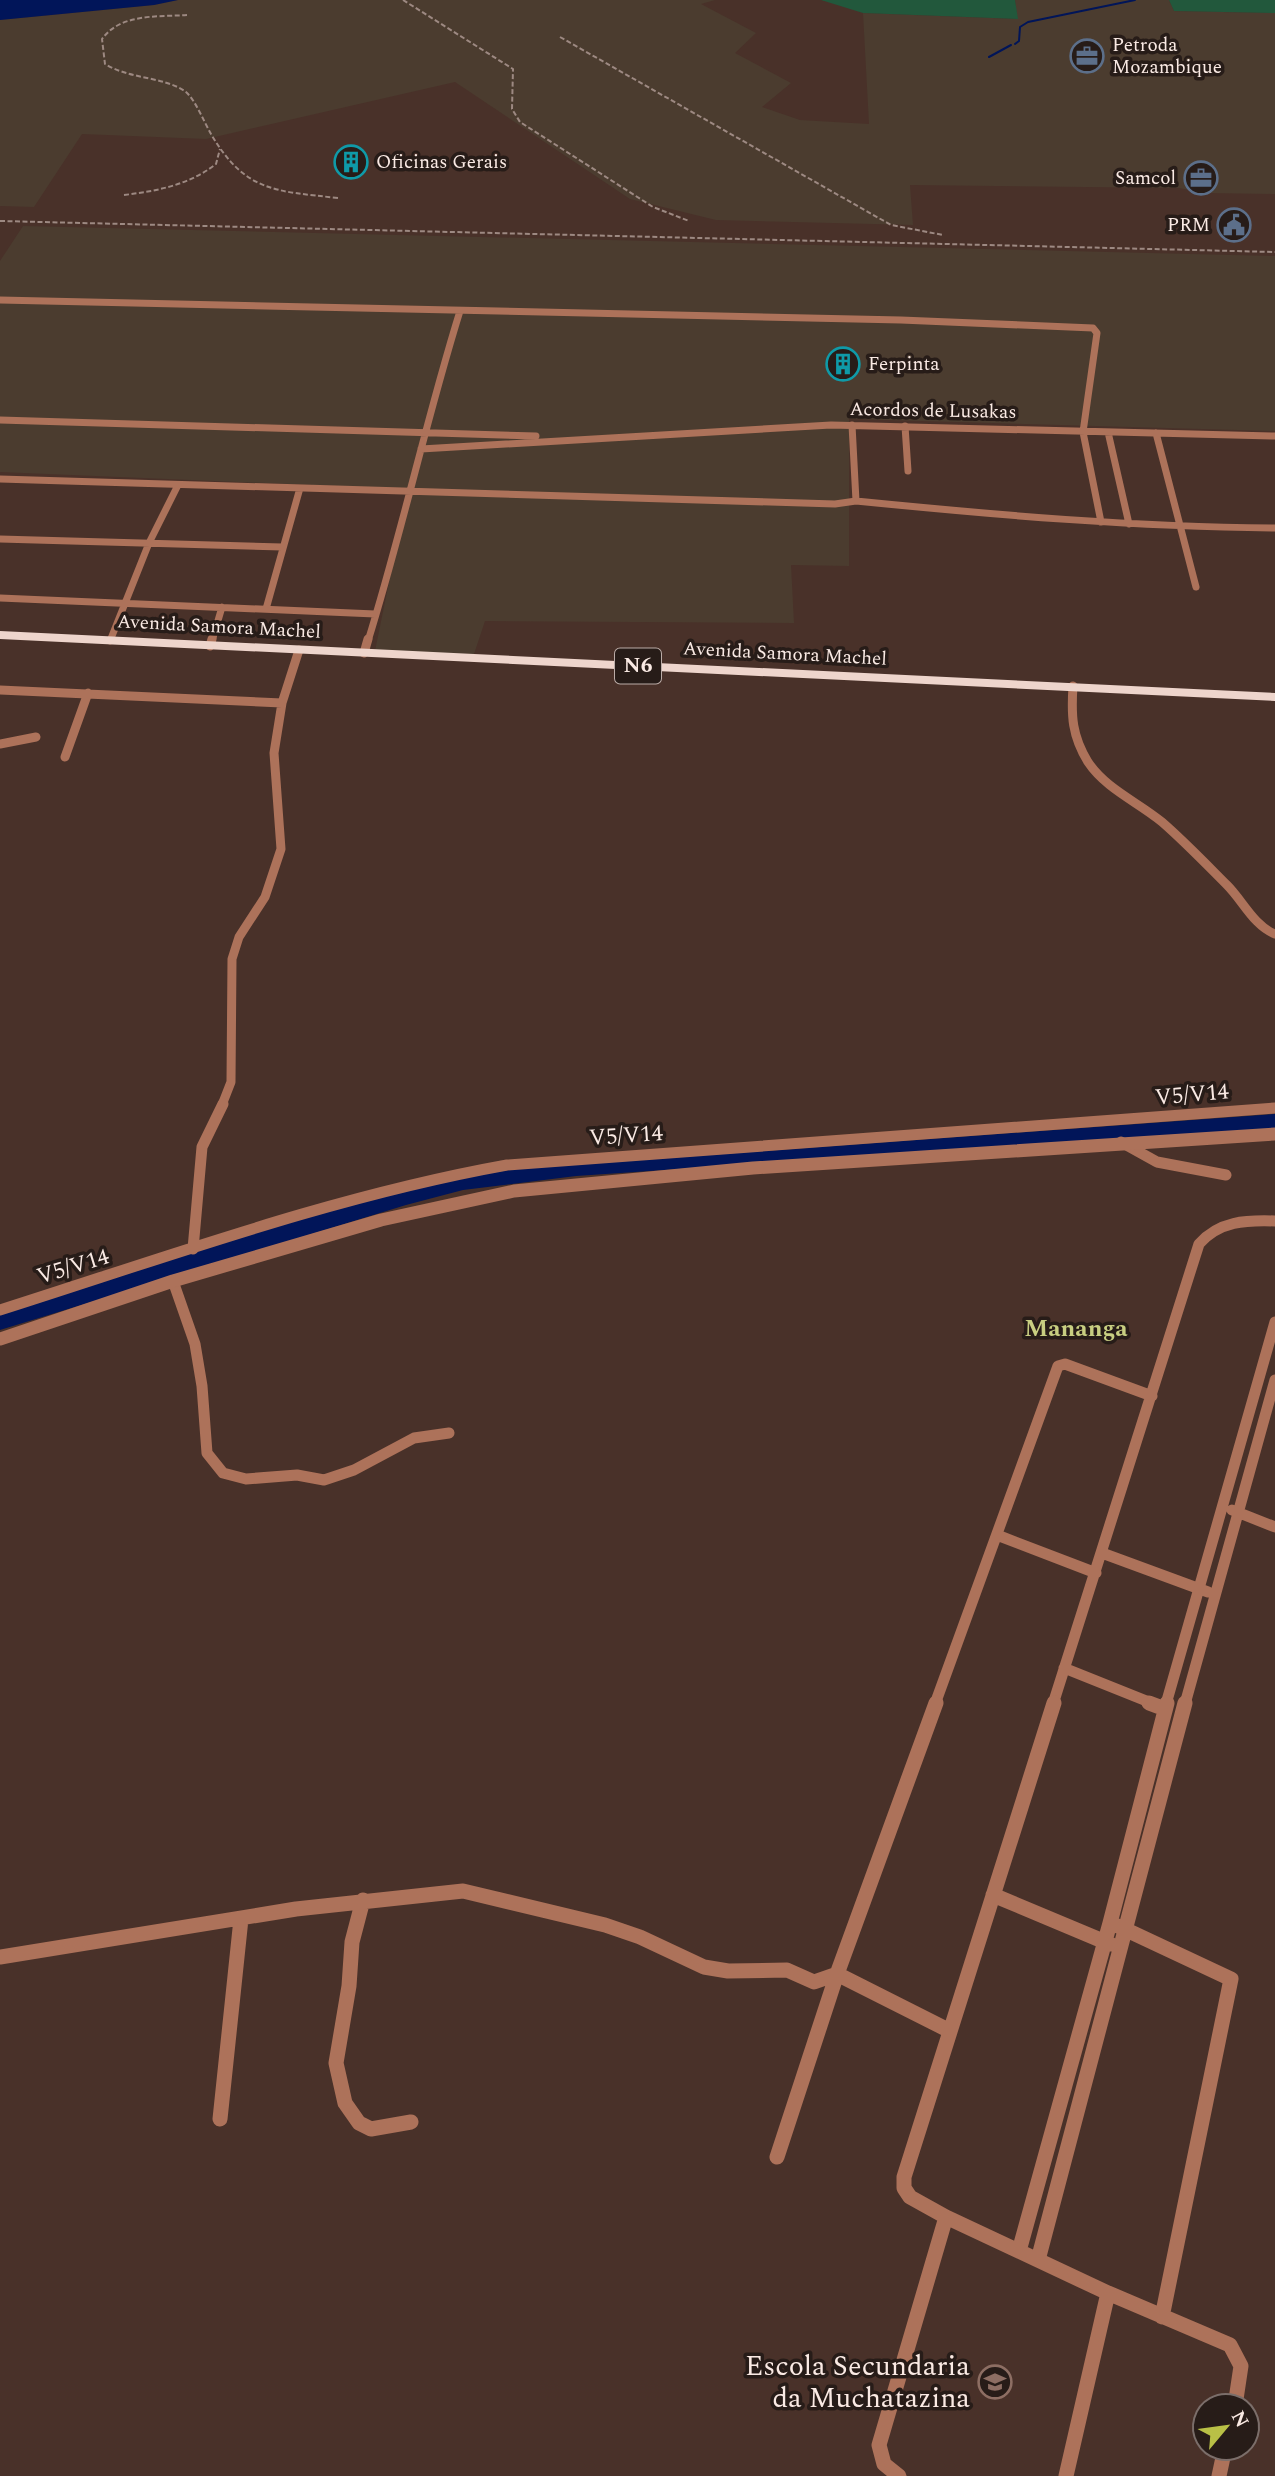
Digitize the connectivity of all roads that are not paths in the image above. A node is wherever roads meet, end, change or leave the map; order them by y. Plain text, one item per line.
1 (0, 300) edge
2 (460, 311) junction
3 (0, 419) edge
4 (852, 425) junction
5 (905, 426) junction
6 (426, 432) junction
7 (1083, 432) junction
8 (1108, 432) junction
9 (1156, 433) junction
10 (1275, 436) edge
11 (590, 438) junction
12 (421, 449) junction
13 (908, 471) dead end
14 (0, 479) edge
15 (178, 485) junction
16 (300, 488) junction
17 (410, 491) junction
18 (856, 501) junction
19 (1101, 523) junction
20 (1129, 524) junction
21 (1180, 527) junction
22 (1275, 528) edge
23 (0, 539) edge
24 (149, 543) junction
25 (282, 547) junction
26 (1196, 587) dead end
27 (0, 598) edge
28 (125, 603) junction
29 (222, 607) junction
30 (266, 609) junction
31 (375, 614) junction
32 (0, 635) edge
33 (110, 641) junction
34 (0, 643) edge
35 (211, 646) junction
36 (297, 653) junction
37 (363, 653) junction
38 (1073, 689) junction
39 (0, 690) edge
40 (88, 693) junction
41 (1275, 699) edge
42 (282, 703) junction
43 (36, 737) dead end
44 (0, 744) edge
45 (65, 757) dead end
46 (1275, 934) edge
47 (1275, 1108) edge
48 (1275, 1134) edge
49 (1121, 1142) junction
50 (1226, 1175) dead end
51 (1275, 1221) edge
52 (193, 1249) junction
53 (173, 1281) junction
54 (0, 1310) edge
55 (1275, 1322) edge
56 (0, 1339) edge
57 (1274, 1387) edge
58 (1152, 1396) junction
59 (449, 1433) dead end
60 (1223, 1507) junction
61 (1239, 1513) junction
62 (1275, 1527) edge
63 (997, 1535) junction
64 (1102, 1553) junction
65 (1096, 1573) junction
66 (1201, 1590) junction
67 (1216, 1595) junction
68 (1064, 1668) junction
69 (1165, 1709) junction
70 (1136, 1821) junction
71 (1152, 1826) junction
72 (993, 1895) junction
73 (363, 1900) junction
74 (241, 1919) junction
75 (1117, 1926) junction
76 (1105, 1942) junction
77 (1120, 1948) junction
78 (0, 1957) edge
79 (837, 1974) junction
80 (950, 2031) junction
81 (1072, 2061) junction
82 (1089, 2067) junction
83 (220, 2119) dead end
84 (411, 2122) dead end
85 (777, 2157) dead end
86 (946, 2217) junction
87 (1019, 2251) junction
88 (1038, 2260) junction
89 (1108, 2293) junction
90 (1162, 2317) junction
91 (1238, 2392) edge
92 (899, 2476) edge
93 (1066, 2476) edge

1 - 2 street
2 - 6 street
2 - 7 street
3 - 6 street
4 - 5 street, Acordos de Lusakas
4 - 11 street, Acordos de Lusakas
4 - 18 street
5 - 7 street, Acordos de Lusakas
5 - 13 street
6 - 11 street
6 - 12 street
7 - 8 street, Acordos de Lusakas
7 - 19 street
8 - 9 street, Acordos de Lusakas
8 - 20 street
9 - 10 street, Acordos de Lusakas
9 - 21 street
11 - 12 street
12 - 17 street
14 - 15 street
15 - 16 street
15 - 24 street
16 - 17 street
16 - 25 street
17 - 18 street
17 - 31 street
18 - 19 street
19 - 20 street
20 - 21 street
21 - 22 street
21 - 26 street
23 - 24 street
24 - 25 street
24 - 28 street
25 - 30 street
27 - 28 street
28 - 29 street
28 - 33 street
29 - 30 street
29 - 35 street
30 - 31 street
31 - 37 street
32 - 33 highway, Avenida Samora Machel / N6
33 - 35 highway, Avenida Samora Machel / N6
34 - 36 highway, Avenida Samora Machel / N6
35 - 36 highway, Avenida Samora Machel / N6
36 - 37 highway, Avenida Samora Machel / N6
36 - 38 highway, Avenida Samora Machel / N6
36 - 42 street
37 - 38 highway, Avenida Samora Machel / N6
38 - 41 highway, Avenida Samora Machel / N6
38 - 46 street
39 - 40 street
40 - 42 street
40 - 45 street
42 - 52 street
43 - 44 street
47 - 52 street, V5/V14
48 - 49 street
49 - 50 street
49 - 53 street
51 - 58 street
52 - 54 street, V5/V14
53 - 56 street
53 - 59 street
55 - 60 street
57 - 61 street
58 - 63 street
58 - 64 street
60 - 61 street
60 - 66 street
61 - 62 street
61 - 67 street
63 - 65 street
63 - 79 street
64 - 65 street
64 - 66 street
65 - 68 street
66 - 67 street
66 - 69 street
67 - 71 street
68 - 69 street
68 - 72 street
69 - 70 street
70 - 71 street
70 - 75 street
71 - 75 street
72 - 76 street
72 - 80 street
73 - 74 street
73 - 79 street
73 - 84 street
74 - 78 street
74 - 83 street
75 - 76 street
75 - 77 street
75 - 90 street
76 - 77 street
76 - 81 street
77 - 82 street
79 - 80 street
79 - 85 street
80 - 86 street
81 - 82 street
81 - 87 street
82 - 88 street
86 - 87 street
86 - 92 street
87 - 88 street
88 - 89 street
89 - 90 street
89 - 93 street
90 - 91 street

